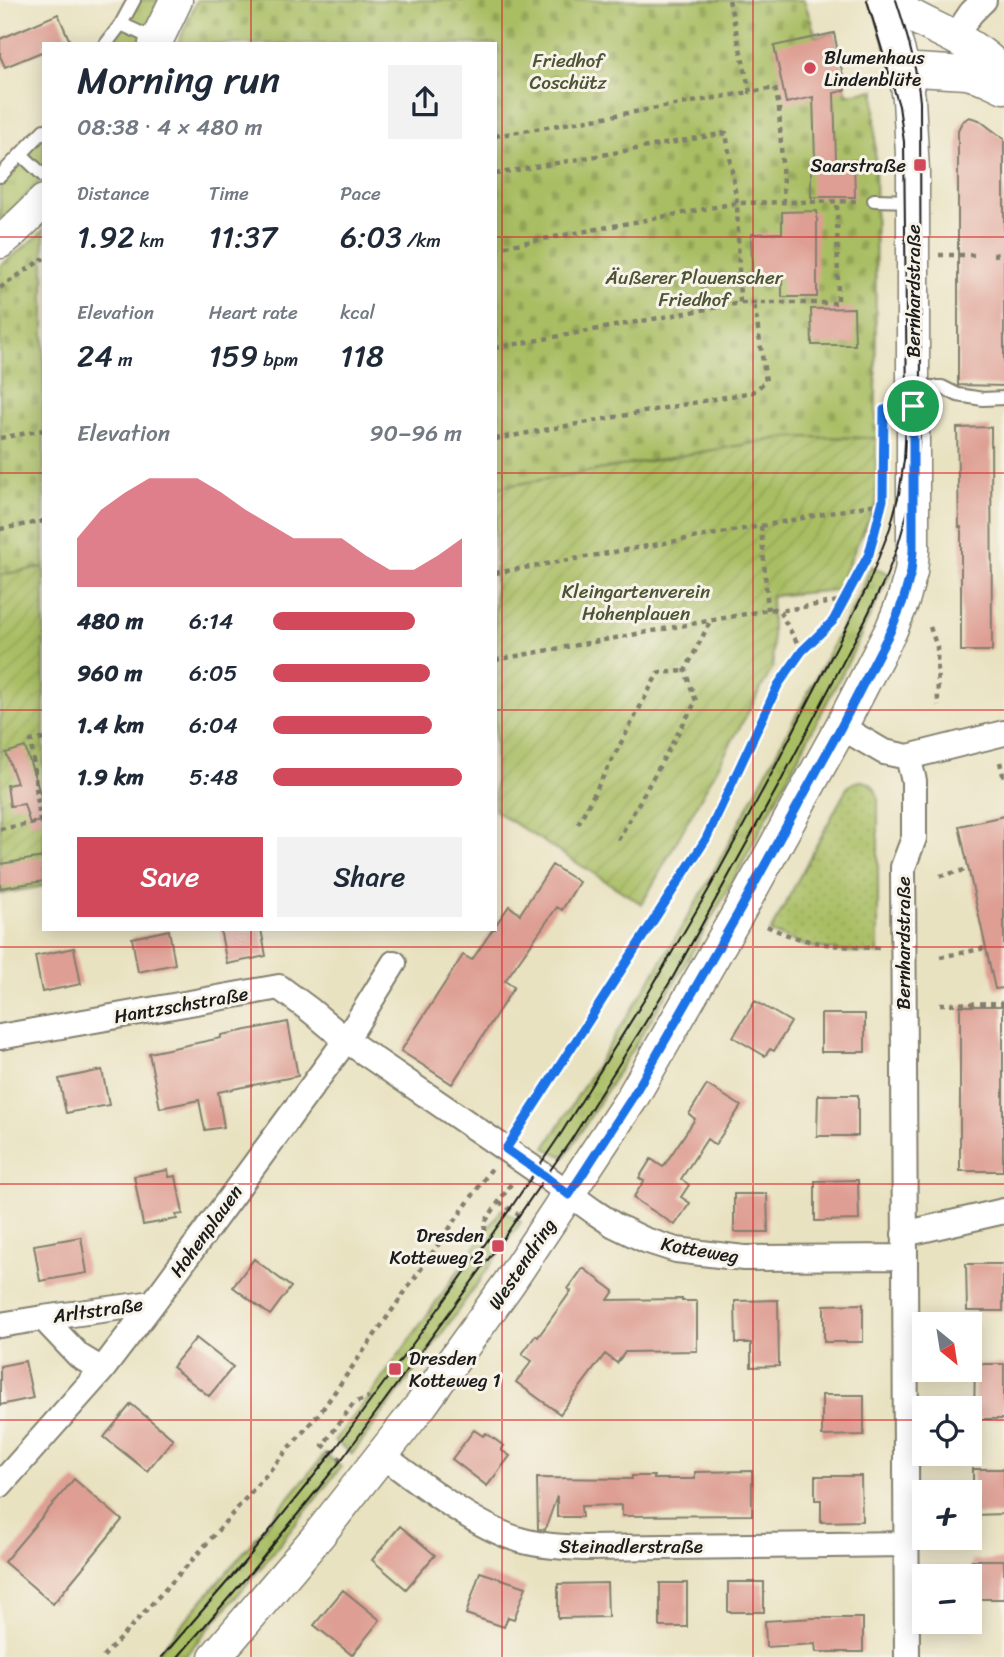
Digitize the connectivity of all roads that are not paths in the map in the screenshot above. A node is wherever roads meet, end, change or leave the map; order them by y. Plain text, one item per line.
1 (134, 0) edge
2 (176, 0) edge
3 (885, 0) edge
4 (985, 0) edge
5 (121, 24) junction
6 (954, 38) junction
7 (108, 42) edge
8 (156, 42) edge
9 (905, 73) junction
10 (1004, 75) edge
11 (1004, 87) edge
12 (42, 132) edge
13 (21, 154) junction
14 (42, 174) edge
15 (0, 176) edge
16 (874, 200) road end
17 (913, 201) junction
18 (42, 203) edge
19 (0, 242) edge
20 (913, 387) junction
21 (1004, 398) edge
22 (841, 727) junction
23 (1004, 733) edge
24 (908, 757) junction
25 (394, 963) dead end
26 (0, 1037) edge
27 (346, 1040) junction
28 (569, 1195) junction
29 (1004, 1211) edge
30 (904, 1246) junction
31 (153, 1303) junction
32 (43, 1318) junction
33 (0, 1325) edge
34 (102, 1370) junction
35 (382, 1455) junction
36 (0, 1485) edge
37 (906, 1544) junction
38 (215, 1657) edge
39 (907, 1657) edge

1 - 5 lane
2 - 8 street
3 - 6 street
3 - 9 street, Bernhardstraße
4 - 6 street
5 - 7 lane
5 - 8 lane
6 - 10 street
9 - 11 street
9 - 17 street, Bernhardstraße
12 - 13 lane
13 - 14 lane
13 - 15 lane
16 - 17 lane
17 - 20 street, Bernhardstraße
18 - 19 street
20 - 21 lane
20 - 22 street, Bernhardstraße
22 - 24 street
22 - 28 street, Westendring
23 - 24 street
24 - 30 street, Bernhardstraße
25 - 27 street, Hohenplauen
26 - 27 street, Hantzschstraße
27 - 28 street, Kotteweg
27 - 31 street, Hohenplauen
28 - 30 street, Kotteweg
28 - 35 street, Westendring
29 - 30 street, Kotteweg
30 - 37 street, Bernhardstraße
31 - 32 street, Arltstraße
31 - 34 street, Hohenplauen
32 - 33 street, Arltstraße
32 - 34 street, Arltstraße
34 - 36 street, Hohenplauen
35 - 37 street, Steinadlerstraße
35 - 38 street, Westendring
37 - 39 street, Bernhardstraße

